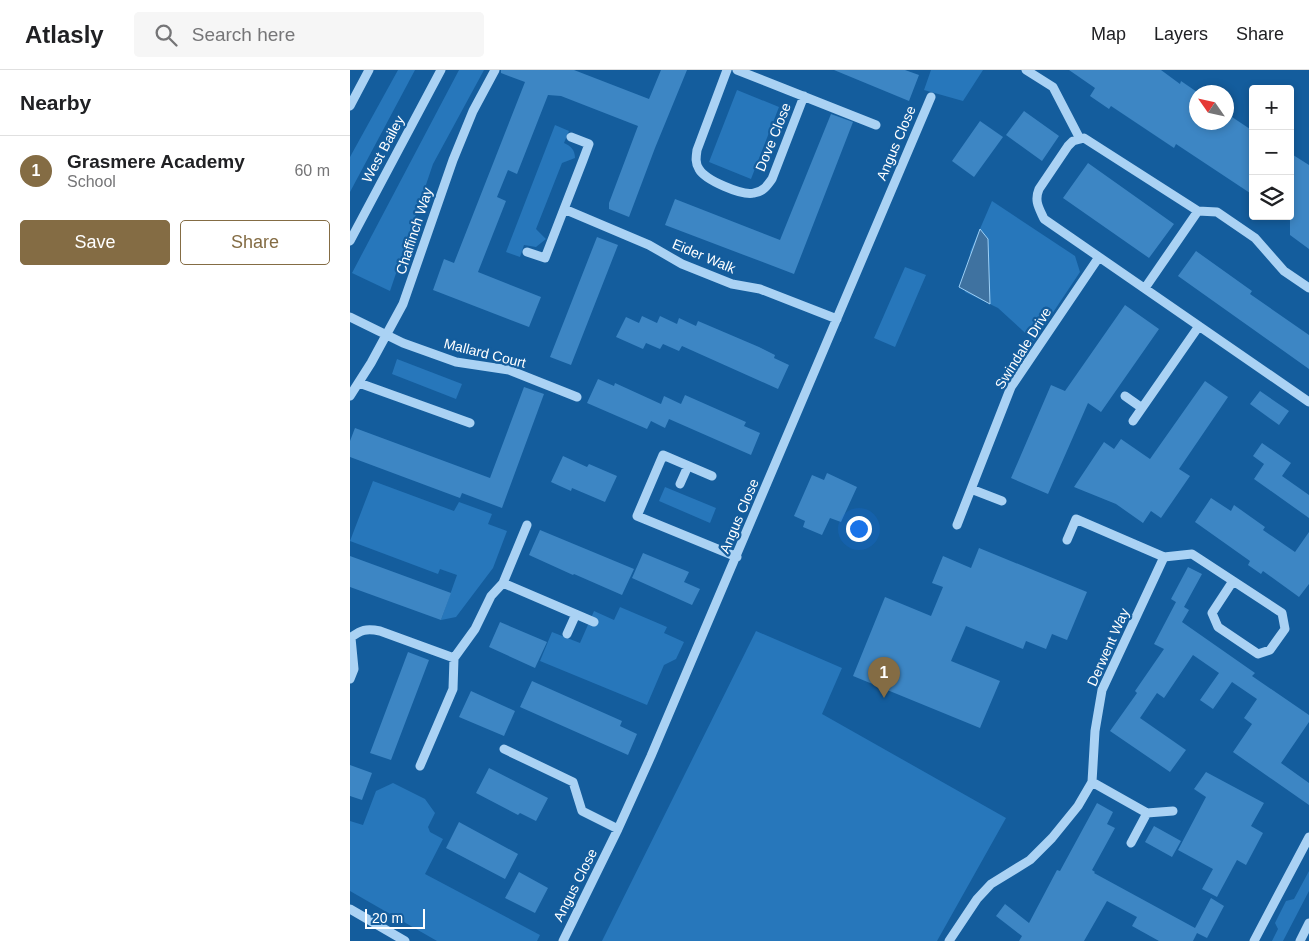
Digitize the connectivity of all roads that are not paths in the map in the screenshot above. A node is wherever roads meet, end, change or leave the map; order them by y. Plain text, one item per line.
1 (369, 70) edge
2 (441, 70) edge
3 (495, 70) edge
4 (728, 70) edge
5 (737, 70) edge
6 (1026, 70) edge
7 (804, 96) junction
8 (930, 97) dead end
9 (350, 106) edge
10 (876, 125) dead end
11 (572, 137) dead end
12 (1080, 138) junction
13 (564, 210) junction
14 (1198, 211) junction
15 (350, 241) edge
16 (527, 252) dead end
17 (1099, 257) junction
18 (1145, 288) junction
19 (1309, 288) edge
20 (350, 317) edge
21 (837, 319) junction
22 (1199, 326) junction
23 (386, 335) junction
24 (359, 383) junction
25 (350, 396) edge
26 (1125, 396) dead end
27 (577, 397) dead end
28 (1309, 402) edge
29 (1142, 408) junction
30 (1133, 421) dead end
31 (470, 423) dead end
32 (688, 466) junction
33 (712, 476) dead end
34 (680, 484) dead end
35 (971, 489) junction
36 (1002, 501) dead end
37 (527, 525) dead end
38 (957, 525) dead end
39 (1067, 540) dead end
40 (736, 557) junction
41 (1164, 557) junction
42 (1233, 581) junction
43 (503, 583) junction
44 (576, 614) junction
45 (594, 622) dead end
46 (568, 634) dead end
47 (350, 638) edge
48 (454, 658) junction
49 (350, 679) edge
50 (504, 749) dead end
51 (420, 766) dead end
52 (1092, 782) junction
53 (1173, 811) dead end
54 (1147, 813) junction
55 (618, 829) junction
56 (1309, 838) edge
57 (1131, 843) dead end
58 (350, 909) edge
59 (1309, 923) edge
60 (405, 941) edge
61 (562, 941) edge
62 (949, 941) edge
63 (1254, 941) edge
64 (1300, 941) edge

1 - 9 street
2 - 15 street, West Bailey
3 - 23 street, Chaffinch Way
4 - 7 street, Dove Close
5 - 7 street, Dove Close
6 - 12 street
7 - 10 street, Dove Close
8 - 21 street, Angus Close
11 - 13 street
12 - 14 street
12 - 17 street
13 - 16 street
13 - 21 street, Eider Walk
14 - 18 street
14 - 19 street
17 - 18 street
17 - 35 street, Swindale Drive
18 - 22 street
20 - 23 street, Mallard Court
21 - 40 street, Angus Close
22 - 28 street
22 - 29 street
23 - 24 street, Chaffinch Way
23 - 27 street, Mallard Court
24 - 25 street, Chaffinch Way
24 - 31 street
26 - 29 street
29 - 30 street
32 - 33 street
32 - 34 street
32 - 40 street
35 - 36 street
35 - 38 street, Swindale Drive
37 - 43 street
39 - 41 street
40 - 55 street, Angus Close
41 - 42 street
41 - 52 street, Derwent Way
42 - 42 street
43 - 44 street
43 - 48 street
44 - 45 street
44 - 46 street
47 - 48 street
47 - 49 street
48 - 51 street
50 - 55 street
52 - 54 street
52 - 62 street, Derwent Way
53 - 54 street
54 - 57 street
55 - 61 street, Angus Close
56 - 63 street
58 - 60 street
59 - 64 street

